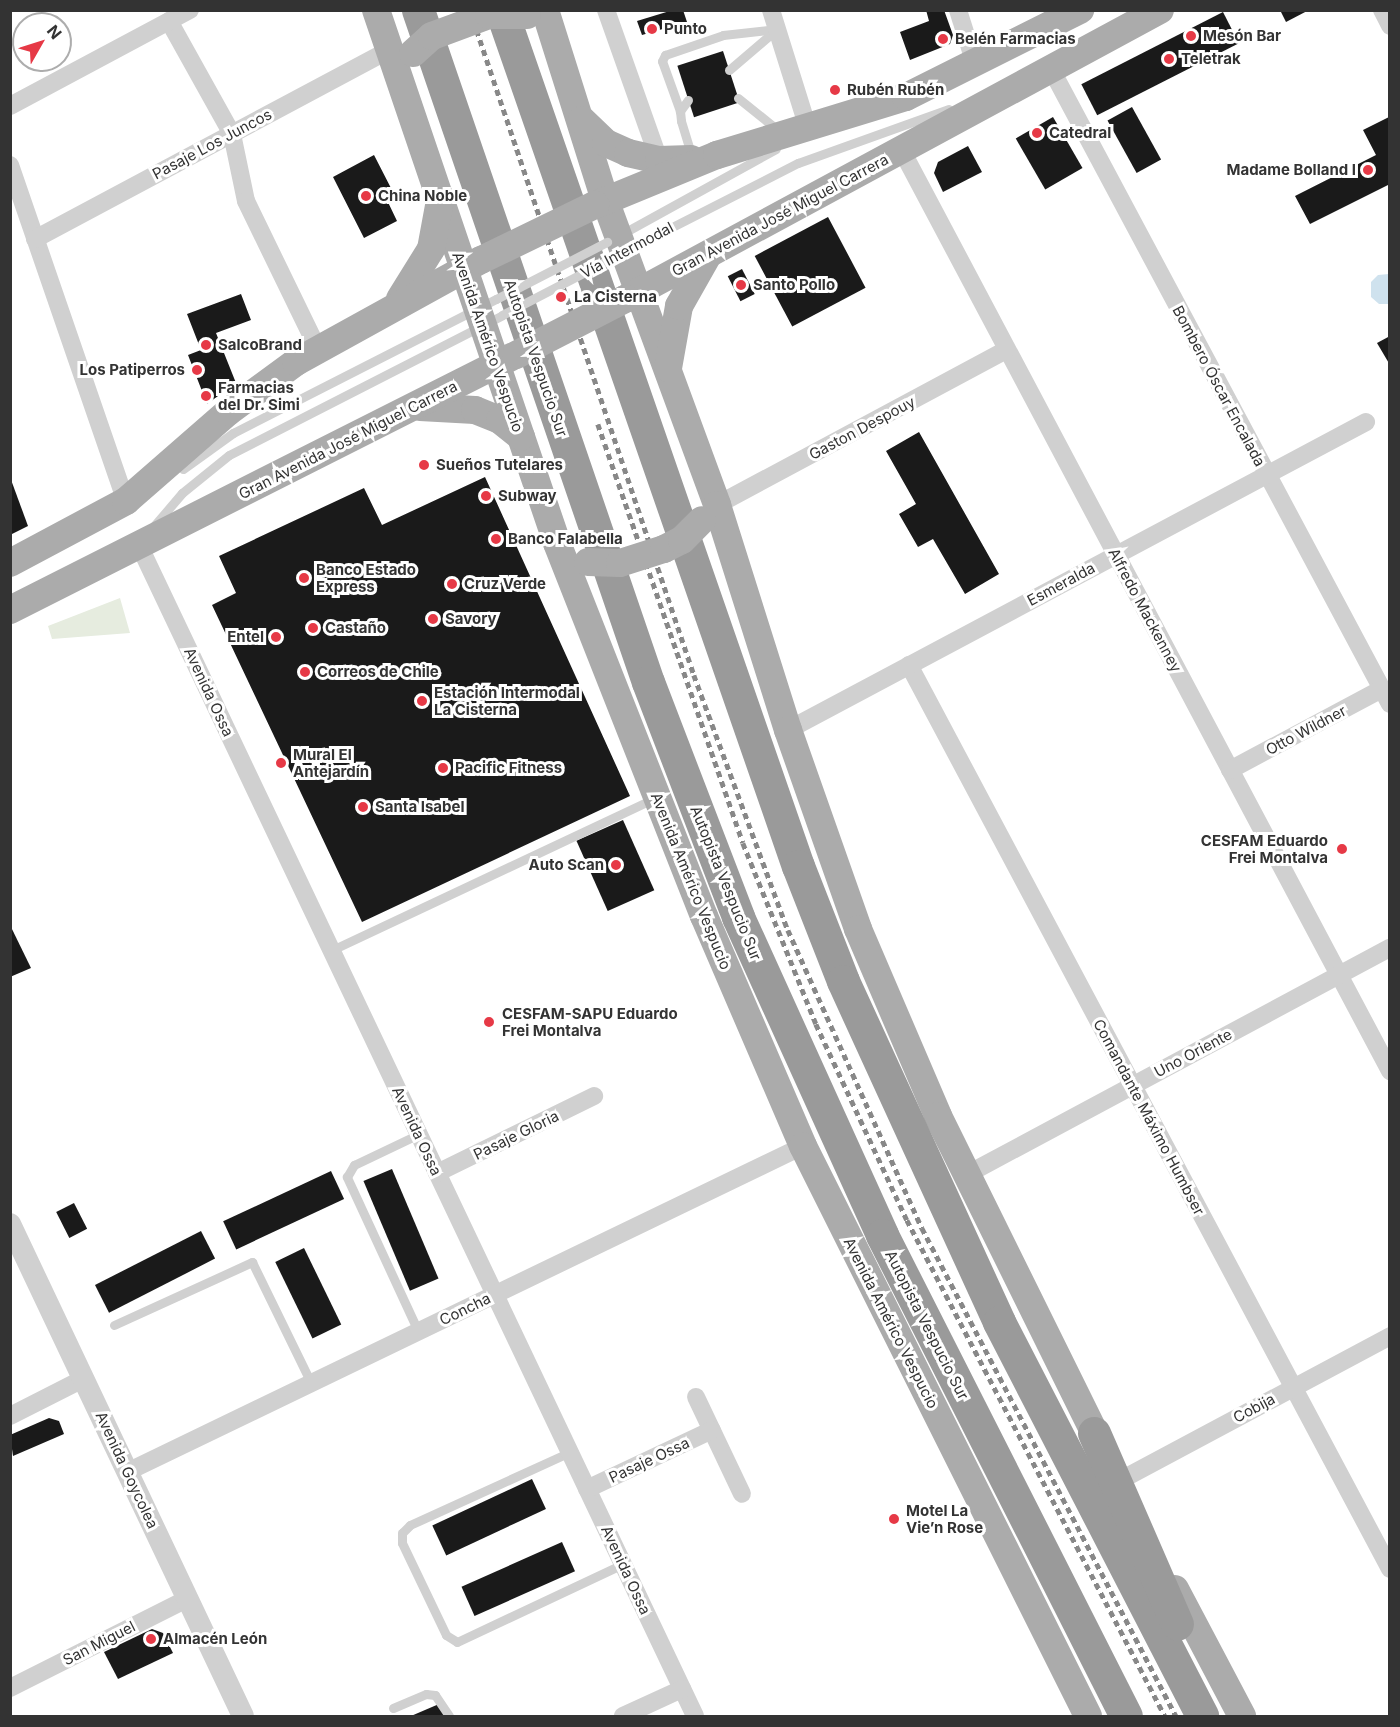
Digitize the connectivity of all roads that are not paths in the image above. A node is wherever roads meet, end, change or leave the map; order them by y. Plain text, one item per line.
1 (189, 10) edge
2 (376, 10) edge
3 (418, 10) edge
4 (606, 10) edge
5 (771, 10) edge
6 (958, 10) edge
7 (1080, 10) edge
8 (1160, 10) edge
9 (1382, 10) edge
10 (531, 15) edge
11 (1136, 18) edge
12 (169, 21) junction
13 (1389, 26) edge
14 (777, 29) junction
15 (401, 52) junction
16 (975, 64) junction
17 (1050, 67) junction
18 (729, 69) dead end
19 (1024, 81) junction
20 (738, 98) dead end
21 (688, 100) dead end
22 (10, 106) edge
23 (680, 111) junction
24 (580, 118) junction
25 (796, 131) junction
26 (232, 134) junction
27 (901, 149) junction
28 (705, 157) junction
29 (659, 160) junction
30 (10, 165) edge
31 (439, 201) junction
32 (600, 202) junction
33 (35, 239) junction
34 (615, 247) junction
35 (709, 253) junction
36 (472, 264) junction
37 (632, 295) junction
38 (396, 303) junction
39 (489, 312) junction
40 (318, 349) junction
41 (1006, 350) junction
42 (506, 360) junction
43 (668, 373) junction
44 (412, 408) junction
45 (1366, 422) dead end
46 (521, 437) junction
47 (1267, 475) junction
48 (174, 476) dead end
49 (163, 484) dead end
50 (126, 501) junction
51 (711, 507) junction
52 (557, 543) junction
53 (139, 545) junction
54 (1116, 555) junction
55 (10, 562) edge
56 (10, 610) edge
57 (909, 665) junction
58 (1385, 697) edge
59 (788, 730) junction
60 (1230, 770) junction
61 (657, 797) junction
62 (1389, 948) edge
63 (332, 950) junction
64 (1339, 975) junction
65 (1389, 1071) edge
66 (1132, 1086) junction
67 (594, 1096) dead end
68 (419, 1134) junction
69 (802, 1146) junction
70 (437, 1173) junction
71 (966, 1175) junction
72 (10, 1224) edge
73 (495, 1294) junction
74 (114, 1325) dead end
75 (418, 1331) junction
76 (1389, 1336) edge
77 (83, 1379) junction
78 (311, 1383) junction
79 (1293, 1387) junction
80 (696, 1397) dead end
81 (10, 1416) edge
82 (712, 1430) junction
83 (1094, 1433) junction
84 (570, 1452) junction
85 (127, 1472) junction
86 (1119, 1480) junction
87 (587, 1489) junction
88 (742, 1494) dead end
89 (623, 1564) junction
90 (1389, 1569) edge
91 (187, 1599) junction
92 (10, 1688) edge
93 (682, 1689) junction
94 (393, 1708) dead end
95 (243, 1716) edge
96 (449, 1716) edge
97 (623, 1716) edge
98 (695, 1716) edge
99 (1088, 1716) edge
100 (1126, 1716) edge
101 (1202, 1716) edge
102 (1217, 1716) edge
103 (1242, 1716) edge

1 - 12 street
2 - 15 main road
3 - 100 highway, Autopista Vespucio Sur
4 - 29 street
5 - 14 street
6 - 16 street
7 - 16 main road
8 - 11 main road, Gran Avenida José Miguel Carrera
9 - 13 street
10 - 15 main road, bridge
10 - 24 main road
10 - 101 highway
11 - 17 main road, Gran Avenida José Miguel Carrera
12 - 22 street
12 - 26 street
14 - 18 lane
14 - 23 lane
14 - 25 street
15 - 26 street, Pasaje Los Juncos
15 - 31 main road, Avenida Américo Vespucio
16 - 25 main road
17 - 19 main road, Gran Avenida José Miguel Carrera
17 - 47 street, Bombero Óscar Encalada
19 - 27 main road, Gran Avenida José Miguel Carrera
19 - 34 lane, Vía Intermodal
20 - 25 lane
21 - 23 lane
23 - 28 lane
24 - 29 main road
24 - 32 main road
25 - 28 main road
25 - 34 lane, Vía Intermodal
26 - 33 street, Pasaje Los Juncos
26 - 40 street
27 - 35 main road, Gran Avenida José Miguel Carrera
27 - 41 street, Alfredo Mackenney
28 - 29 main road
28 - 32 main road
30 - 33 street
31 - 36 main road, Avenida Américo Vespucio
31 - 38 main road
32 - 34 main road
32 - 36 main road, bridge
33 - 50 street
34 - 37 main road
34 - 39 lane, Vía Intermodal, bridge
34 - 39 lane, Vía Intermodal, bridge
35 - 37 main road, Gran Avenida José Miguel Carrera
35 - 43 main road
36 - 38 main road
36 - 39 main road, Avenida Américo Vespucio
37 - 42 main road, Gran Avenida José Miguel Carrera, bridge
37 - 43 main road
38 - 40 main road
39 - 42 main road, Avenida Américo Vespucio
39 - 48 lane, Vía Intermodal
39 - 53 lane, Vía Intermodal
40 - 50 main road
41 - 51 street, Gaston Despouy
41 - 54 street, Alfredo Mackenney
42 - 44 main road, Gran Avenida José Miguel Carrera
42 - 46 main road, Avenida Américo Vespucio
43 - 51 main road
44 - 46 main road
44 - 53 main road, Gran Avenida José Miguel Carrera
45 - 47 street, Esmeralda
46 - 52 main road, Avenida Américo Vespucio
47 - 54 street, Esmeralda
47 - 58 street, Bombero Óscar Encalada
49 - 50 lane
50 - 55 main road
51 - 52 main road, bridge
51 - 59 main road
52 - 61 main road, Avenida Américo Vespucio
53 - 56 main road, Gran Avenida José Miguel Carrera
53 - 63 street, Avenida Ossa
54 - 57 street, Esmeralda
54 - 60 street, Alfredo Mackenney
57 - 59 street, Esmeralda
57 - 66 street, Comandante Máximo Humbser
58 - 60 street, Otto Wildner
59 - 71 main road
60 - 64 street, Alfredo Mackenney
61 - 63 lane
61 - 69 main road, Avenida Américo Vespucio
62 - 64 street, Uno Oriente
63 - 68 street, Avenida Ossa
64 - 65 street, Alfredo Mackenney
64 - 66 street, Uno Oriente
66 - 71 street, Uno Oriente
66 - 79 street, Comandante Máximo Humbser
67 - 70 street, Pasaje Gloria
68 - 70 street, Avenida Ossa
68 - 75 lane
69 - 73 street, Concha
69 - 99 main road, Avenida Américo Vespucio
70 - 73 street, Avenida Ossa
71 - 83 main road
72 - 77 street, Avenida Goycolea
73 - 75 street, Concha
73 - 84 street, Avenida Ossa
74 - 78 lane
75 - 78 street, Concha
76 - 79 street, Cobija
77 - 81 street
77 - 85 street, Avenida Goycolea
78 - 85 street, Concha
79 - 86 street, Cobija
79 - 90 street, Comandante Máximo Humbser
80 - 82 street
82 - 87 street, Pasaje Ossa
82 - 88 street
83 - 86 main road
83 - 102 highway
84 - 87 street, Avenida Ossa
84 - 89 lane
85 - 91 street, Avenida Goycolea
86 - 103 main road
87 - 89 street, Avenida Ossa
89 - 93 street, Avenida Ossa
91 - 92 street, San Miguel
91 - 95 street, Avenida Goycolea
93 - 97 street
93 - 98 street, Avenida Ossa
94 - 96 lane

